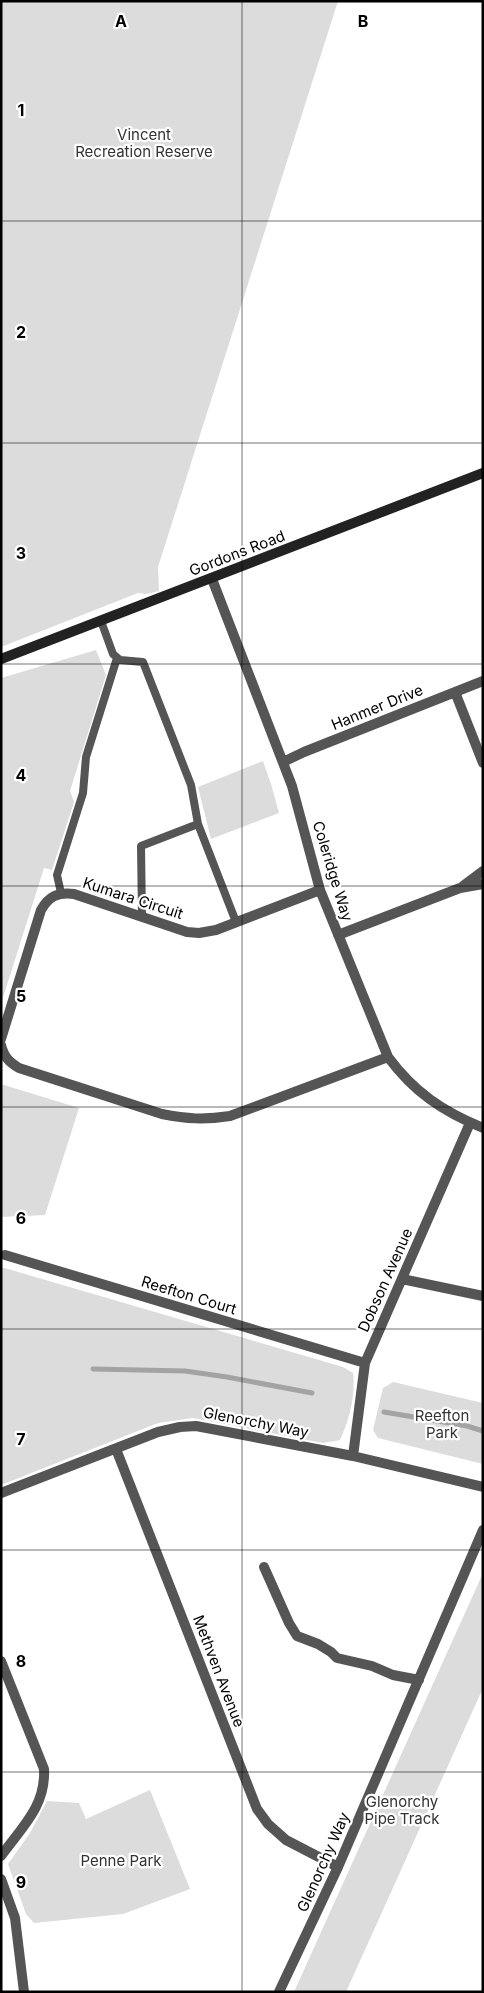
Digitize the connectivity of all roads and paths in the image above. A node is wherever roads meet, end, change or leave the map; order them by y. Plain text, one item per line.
1 (483, 473) edge
2 (212, 579) junction
3 (100, 621) junction
4 (118, 658) junction
5 (1, 659) edge
6 (483, 682) edge
7 (456, 692) junction
8 (283, 762) junction
9 (483, 763) edge
10 (198, 824) junction
11 (483, 871) edge
12 (483, 884) edge
13 (460, 888) junction
14 (320, 890) junction
15 (61, 893) junction
16 (142, 917) junction
17 (236, 922) junction
18 (338, 935) junction
19 (1, 1039) edge
20 (1, 1045) edge
21 (388, 1057) junction
22 (470, 1123) junction
23 (483, 1128) edge
24 (4, 1255) dead end
25 (402, 1279) junction
26 (483, 1296) edge
27 (365, 1363) junction
28 (116, 1449) junction
29 (353, 1456) junction
30 (483, 1487) edge
31 (1, 1493) edge
32 (483, 1530) edge
33 (264, 1567) dead end
34 (1, 1662) edge
35 (419, 1680) junction
36 (1, 1856) edge
37 (338, 1866) junction
38 (1, 1878) edge
39 (281, 1989) edge
40 (24, 1992) edge

1 - 2 street, Gordons Road
2 - 3 street, Gordons Road
2 - 8 street, Coleridge Way
3 - 4 lane
3 - 5 street, Gordons Road
4 - 10 lane
4 - 15 lane
6 - 7 street, Hanmer Drive
7 - 8 street, Hanmer Drive
7 - 9 street
8 - 14 street, Coleridge Way
10 - 16 lane
10 - 17 lane
11 - 13 street
12 - 13 street
13 - 18 street
14 - 17 street, Kumara Circuit
14 - 18 street, Coleridge Way
15 - 16 street, Kumara Circuit
15 - 19 street, Kumara Circuit
16 - 17 street, Kumara Circuit
18 - 21 street, Coleridge Way
20 - 21 street
21 - 22 street, Coleridge Way
22 - 23 street, Coleridge Way
22 - 25 street, Dobson Avenue
24 - 27 street, Reefton Court
25 - 26 street
25 - 27 street, Dobson Avenue
27 - 29 street, Dobson Avenue
28 - 29 street, Glenorchy Way
28 - 31 street, Glenorchy Way
28 - 37 street, Methven Avenue
29 - 30 street, Glenorchy Way
32 - 35 street, Glenorchy Way
33 - 35 street
34 - 36 street
35 - 37 street, Glenorchy Way
37 - 39 street, Glenorchy Way
38 - 40 street

